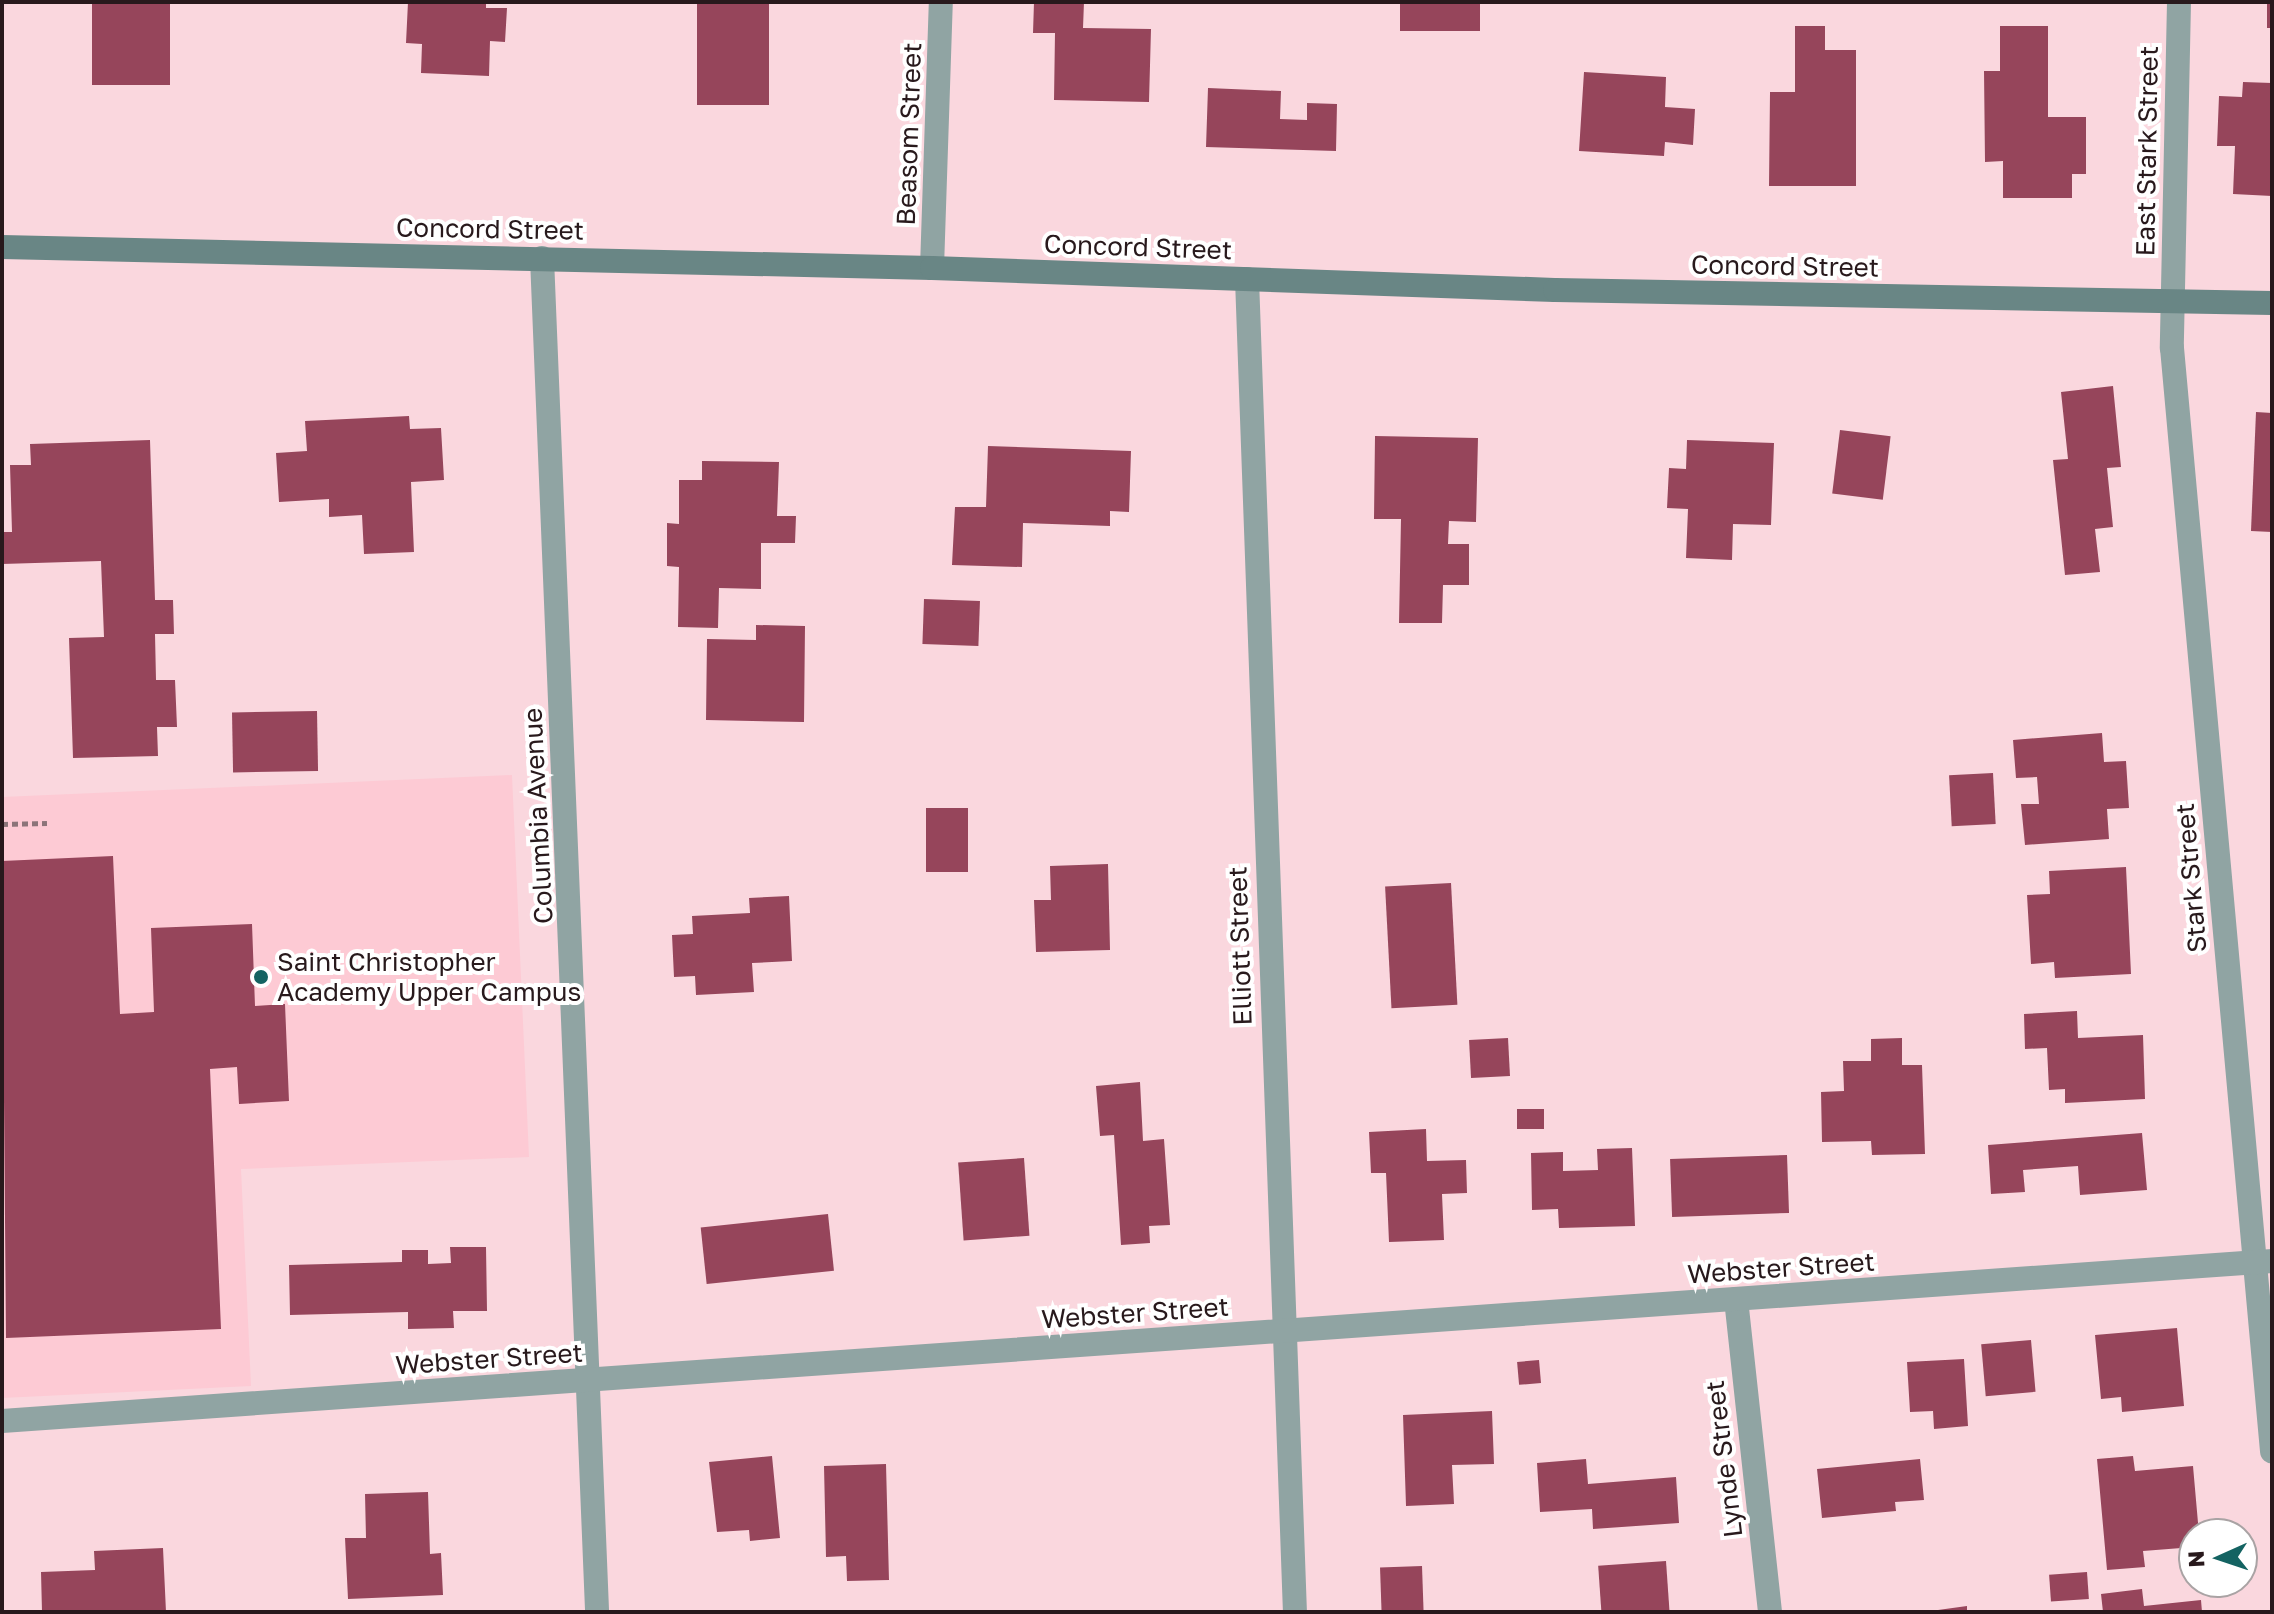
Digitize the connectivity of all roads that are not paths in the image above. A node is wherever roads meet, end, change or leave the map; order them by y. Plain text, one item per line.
1 (941, 2) edge
2 (2179, 2) edge
3 (2, 247) edge
4 (542, 258) junction
5 (932, 268) junction
6 (1247, 279) junction
7 (2172, 301) junction
8 (2272, 303) edge
9 (2263, 1262) edge
10 (1736, 1299) junction
11 (1281, 1331) junction
12 (591, 1380) junction
13 (2, 1421) edge
14 (2272, 1451) edge
15 (597, 1612) edge
16 (1295, 1612) edge
17 (1770, 1612) edge

1 - 5 street, Beasom Street
2 - 7 street, East Stark Street
3 - 4 main road, Concord Street
4 - 5 main road, Concord Street
4 - 12 street, Columbia Avenue
5 - 6 main road, Concord Street
6 - 7 main road, Concord Street
6 - 11 street, Elliott Street
7 - 8 main road, Concord Street
7 - 9 street, Stark Street
9 - 10 street, Webster Street
9 - 14 street, Stark Street
10 - 11 street, Webster Street
10 - 17 street, Lynde Street
11 - 12 street, Webster Street
11 - 16 street, Elliott Street
12 - 13 street, Webster Street
12 - 15 street, Columbia Avenue

